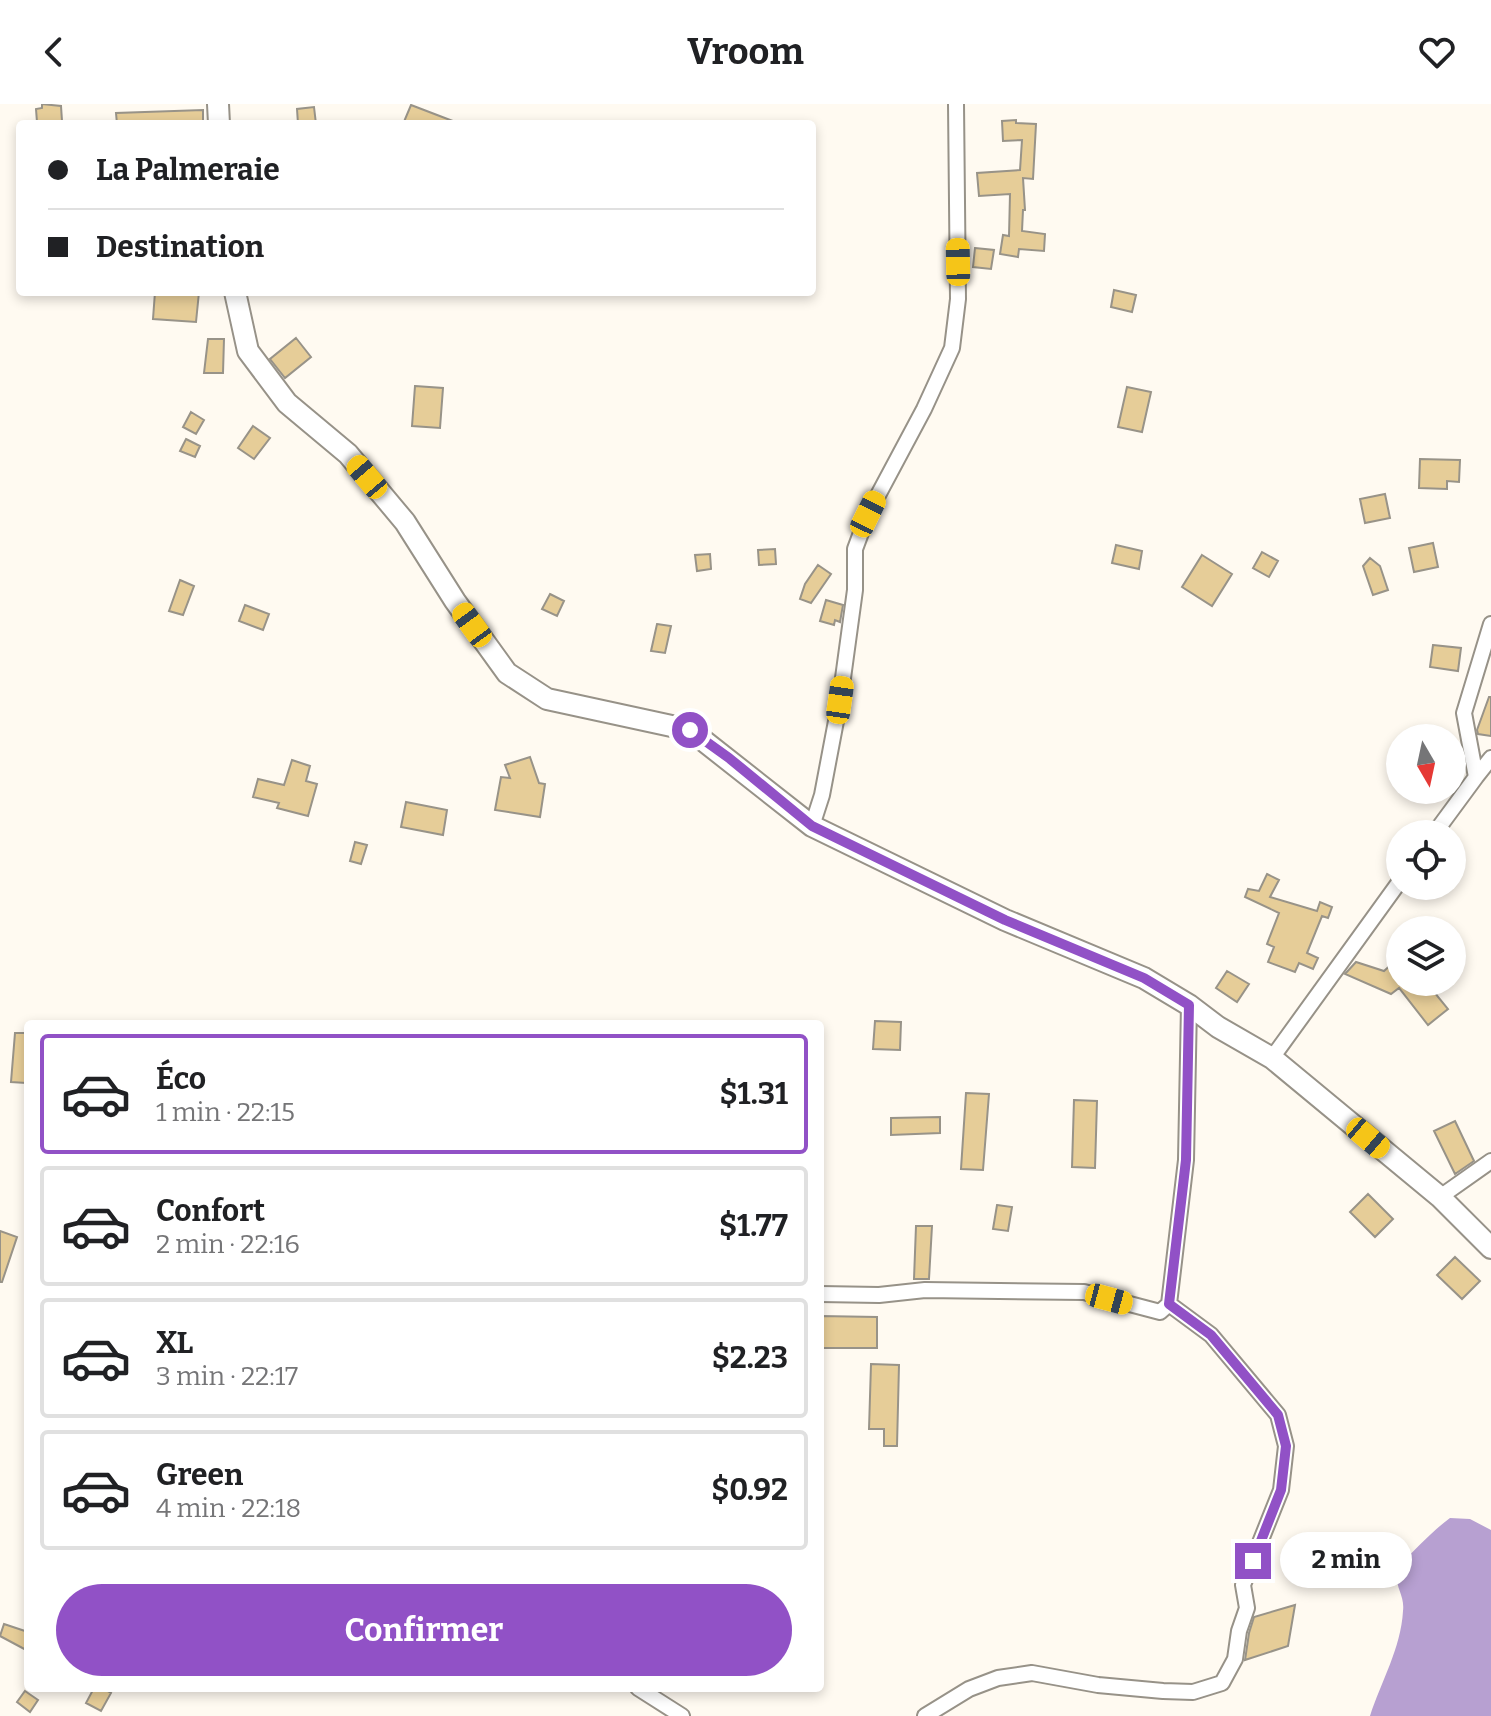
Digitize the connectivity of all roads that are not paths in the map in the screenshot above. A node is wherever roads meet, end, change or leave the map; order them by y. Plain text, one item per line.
1 (956, 104) edge
2 (236, 296) edge
3 (1491, 624) edge
4 (1491, 758) edge
5 (1476, 777) junction
6 (1444, 820) edge
7 (812, 826) junction
8 (1386, 900) edge
9 (1189, 1005) junction
10 (1272, 1058) junction
11 (1491, 1161) edge
12 (1440, 1197) junction
13 (1491, 1248) edge
14 (824, 1294) edge
15 (1169, 1304) junction
16 (644, 1692) edge
17 (682, 1716) edge
18 (925, 1716) edge

1 - 7 street
2 - 7 street
3 - 5 street
4 - 5 street
5 - 6 street
7 - 9 street
8 - 10 street
9 - 10 street
9 - 15 street
10 - 12 street
11 - 12 street
12 - 13 street
14 - 15 street
15 - 18 street
16 - 17 street

